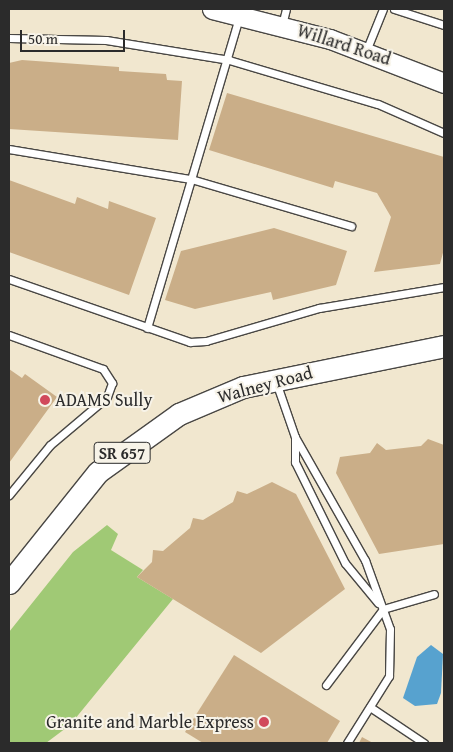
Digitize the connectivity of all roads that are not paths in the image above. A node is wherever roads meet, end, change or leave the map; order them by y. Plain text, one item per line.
1 (212, 9) edge
2 (383, 9) edge
3 (394, 9) edge
4 (240, 15) junction
5 (284, 17) edge
6 (444, 25) edge
7 (9, 38) edge
8 (366, 51) junction
9 (229, 60) junction
10 (444, 83) edge
11 (444, 133) edge
12 (9, 150) edge
13 (191, 179) junction
14 (351, 226) dead end
15 (9, 279) edge
16 (444, 287) edge
17 (147, 328) junction
18 (9, 335) edge
19 (444, 346) edge
20 (276, 380) junction
21 (295, 437) junction
22 (9, 495) edge
23 (9, 583) edge
24 (434, 594) dead end
25 (383, 609) junction
26 (326, 685) dead end
27 (370, 707) junction
28 (348, 743) edge
29 (424, 743) edge

1 - 4 main road, Willard Road
2 - 8 lane
3 - 6 lane
4 - 5 main road, Willard Road
4 - 9 lane
5 - 8 main road, Willard Road
7 - 9 lane
8 - 10 main road, Willard Road
9 - 11 lane
9 - 13 lane
12 - 13 lane
13 - 14 lane
13 - 17 lane
15 - 17 lane
16 - 17 lane
18 - 22 lane
19 - 20 main road, Walney Road / SR 657
20 - 21 lane
20 - 23 main road, Walney Road / SR 657
21 - 25 lane
21 - 25 lane
24 - 25 lane
25 - 26 lane
25 - 27 lane
27 - 28 lane
27 - 29 lane

